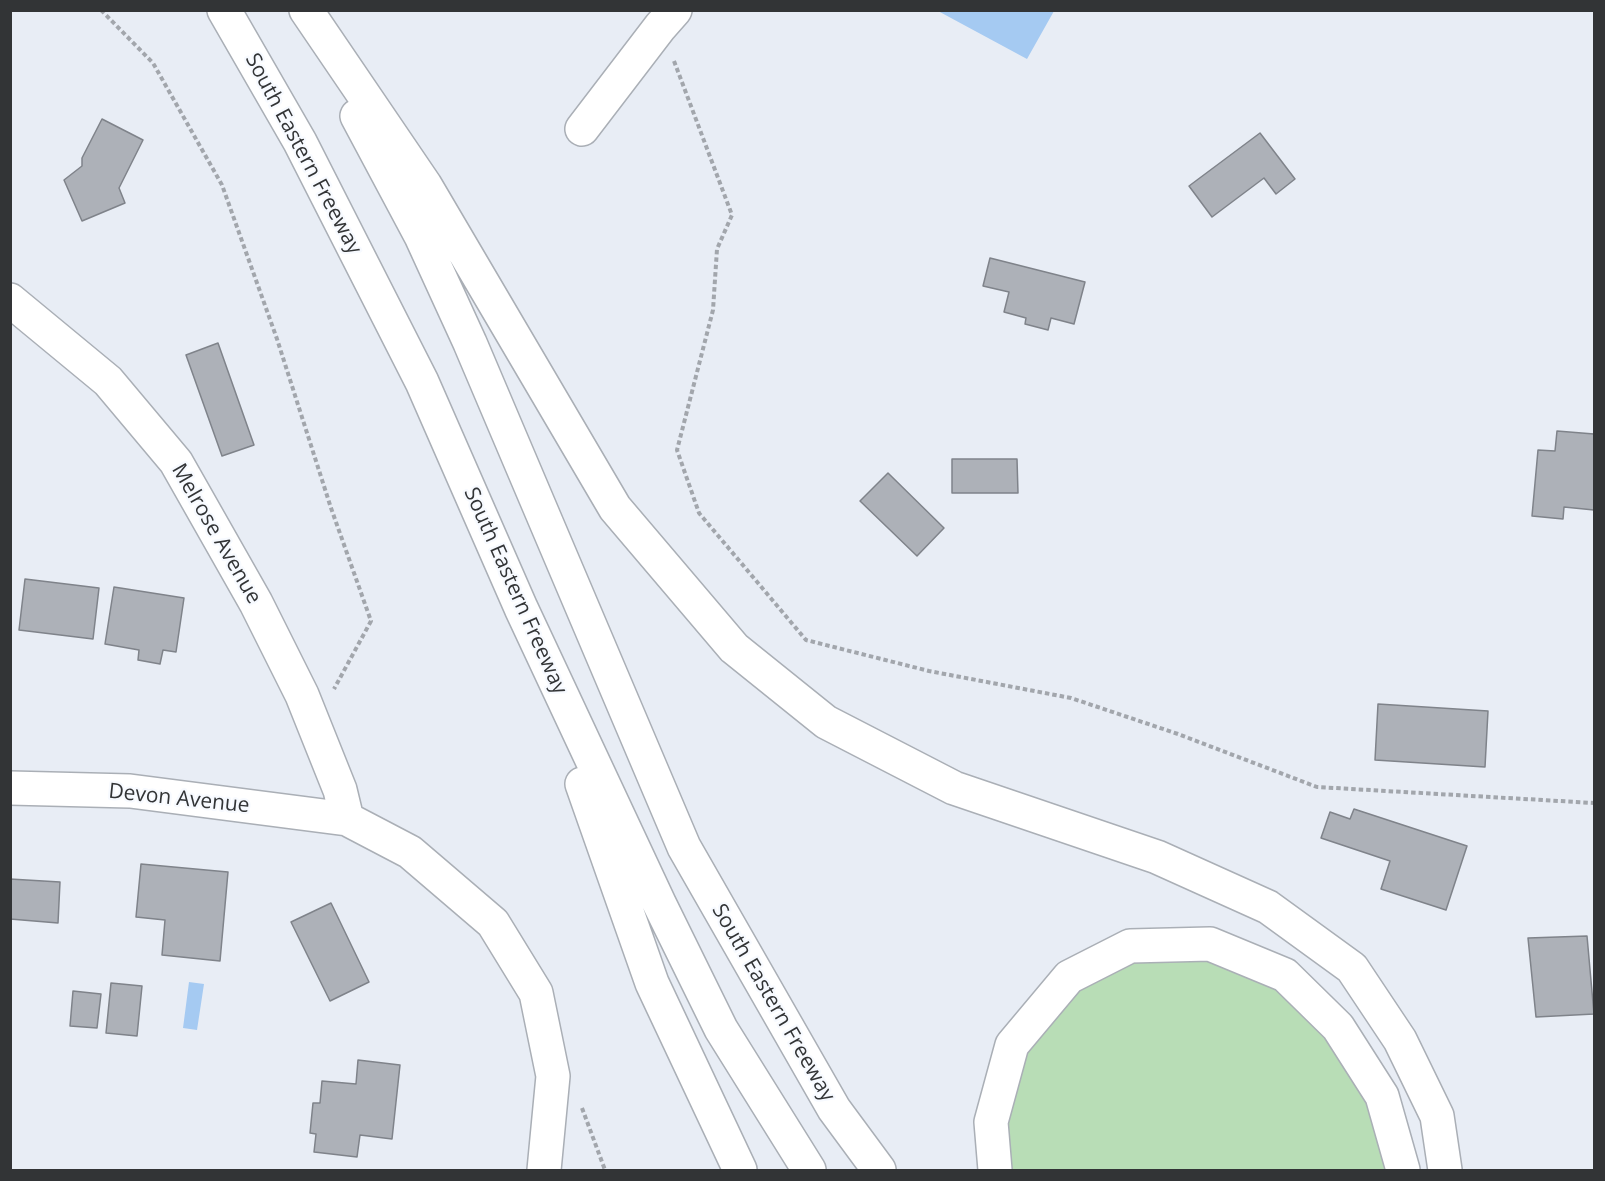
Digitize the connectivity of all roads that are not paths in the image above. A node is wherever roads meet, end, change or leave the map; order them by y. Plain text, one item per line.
1 (224, 10) edge
2 (305, 10) edge
3 (668, 19) edge
4 (582, 129) dead end
5 (10, 300) edge
6 (521, 608) junction
7 (10, 788) edge
8 (347, 819) junction
9 (544, 1170) edge
10 (740, 1170) edge
11 (809, 1170) edge
12 (879, 1170) edge
13 (995, 1170) edge
14 (1403, 1170) edge
15 (1444, 1170) edge

1 - 6 main road, South Eastern Freeway
2 - 12 main road, South Eastern Freeway
2 - 15 main road
3 - 4 main road
5 - 8 main road, Melrose Avenue
6 - 10 main road
6 - 11 main road, South Eastern Freeway
7 - 8 main road, Devon Avenue
8 - 9 main road
13 - 14 main road

